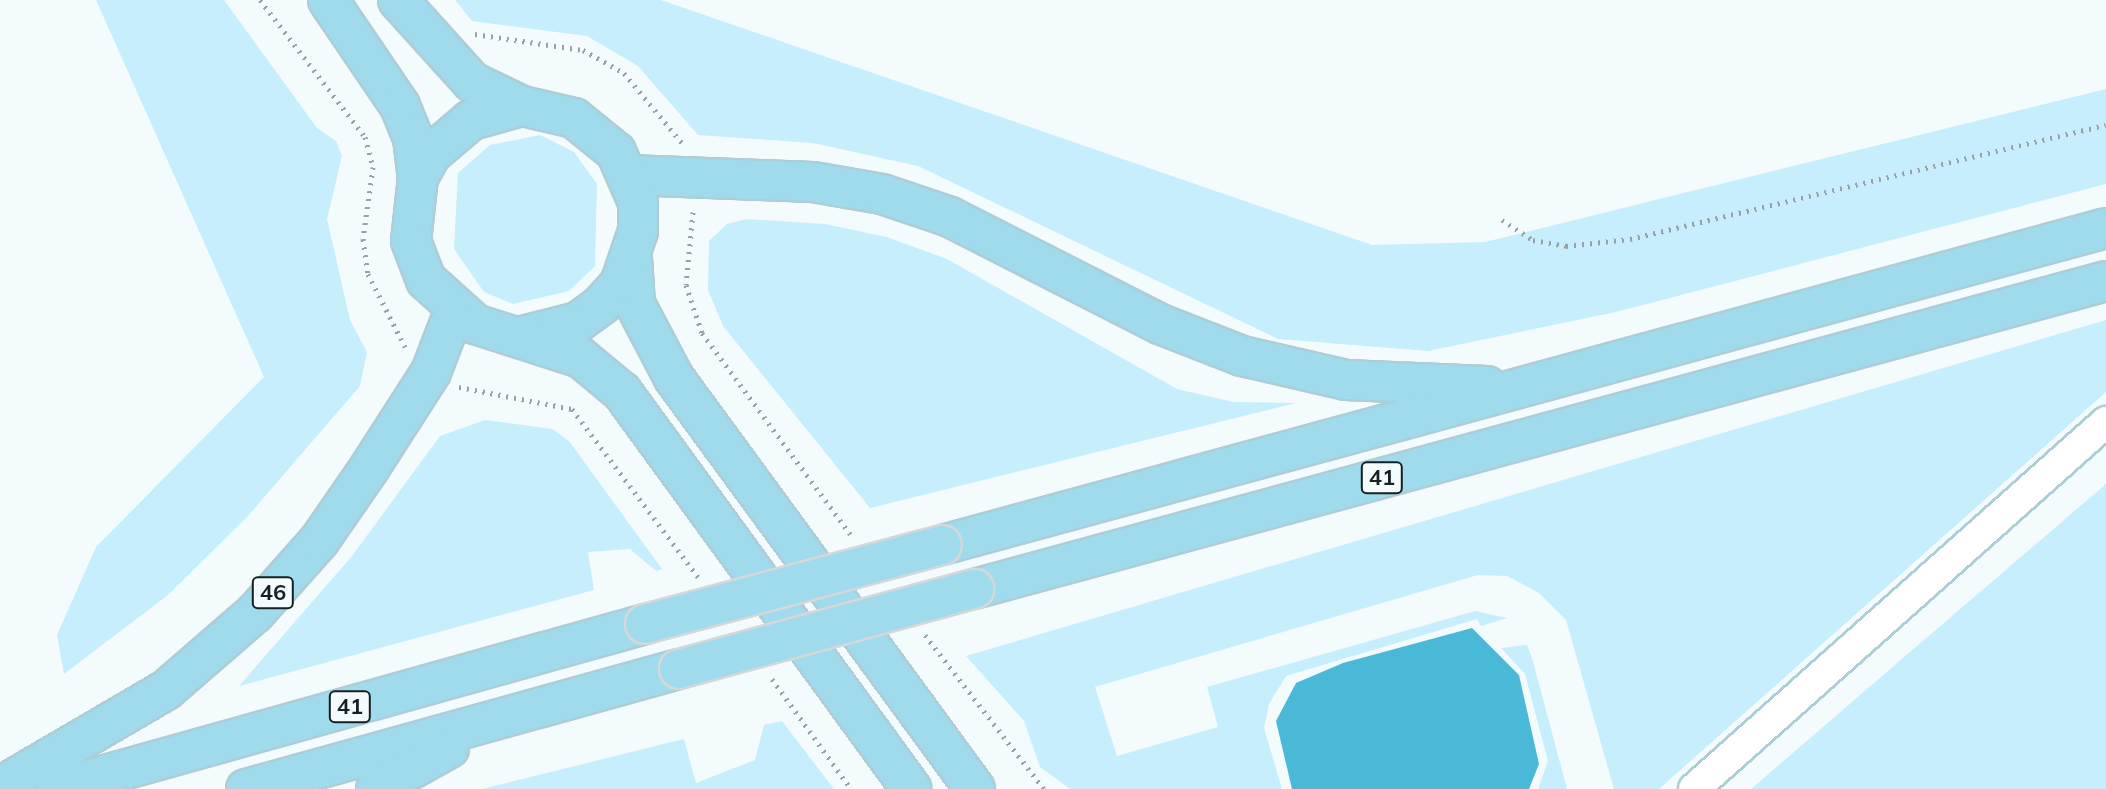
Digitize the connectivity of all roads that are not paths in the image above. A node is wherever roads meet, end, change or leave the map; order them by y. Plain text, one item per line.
1 (328, 0) edge
2 (398, 0) edge
3 (522, 106) junction
4 (629, 175) junction
5 (418, 177) junction
6 (2106, 228) edge
7 (632, 258) junction
8 (2106, 281) edge
9 (454, 312) junction
10 (523, 336) junction
11 (1523, 387) junction
12 (2106, 422) edge
13 (496, 721) junction
14 (0, 787) edge
15 (55, 789) edge
16 (246, 789) edge
17 (376, 789) edge
18 (911, 789) edge
19 (975, 789) edge
20 (1694, 789) edge

1 - 5 main road
2 - 3 main road
3 - 4 main road
3 - 5 main road
4 - 7 main road
4 - 11 main road
5 - 9 main road
6 - 11 main road, 41
7 - 10 main road
7 - 19 main road
8 - 13 main road, 41, bridge
9 - 10 main road
9 - 14 main road, 46
10 - 18 main road
11 - 15 main road, 41, bridge
12 - 20 lane
13 - 16 main road, 41
13 - 17 main road

